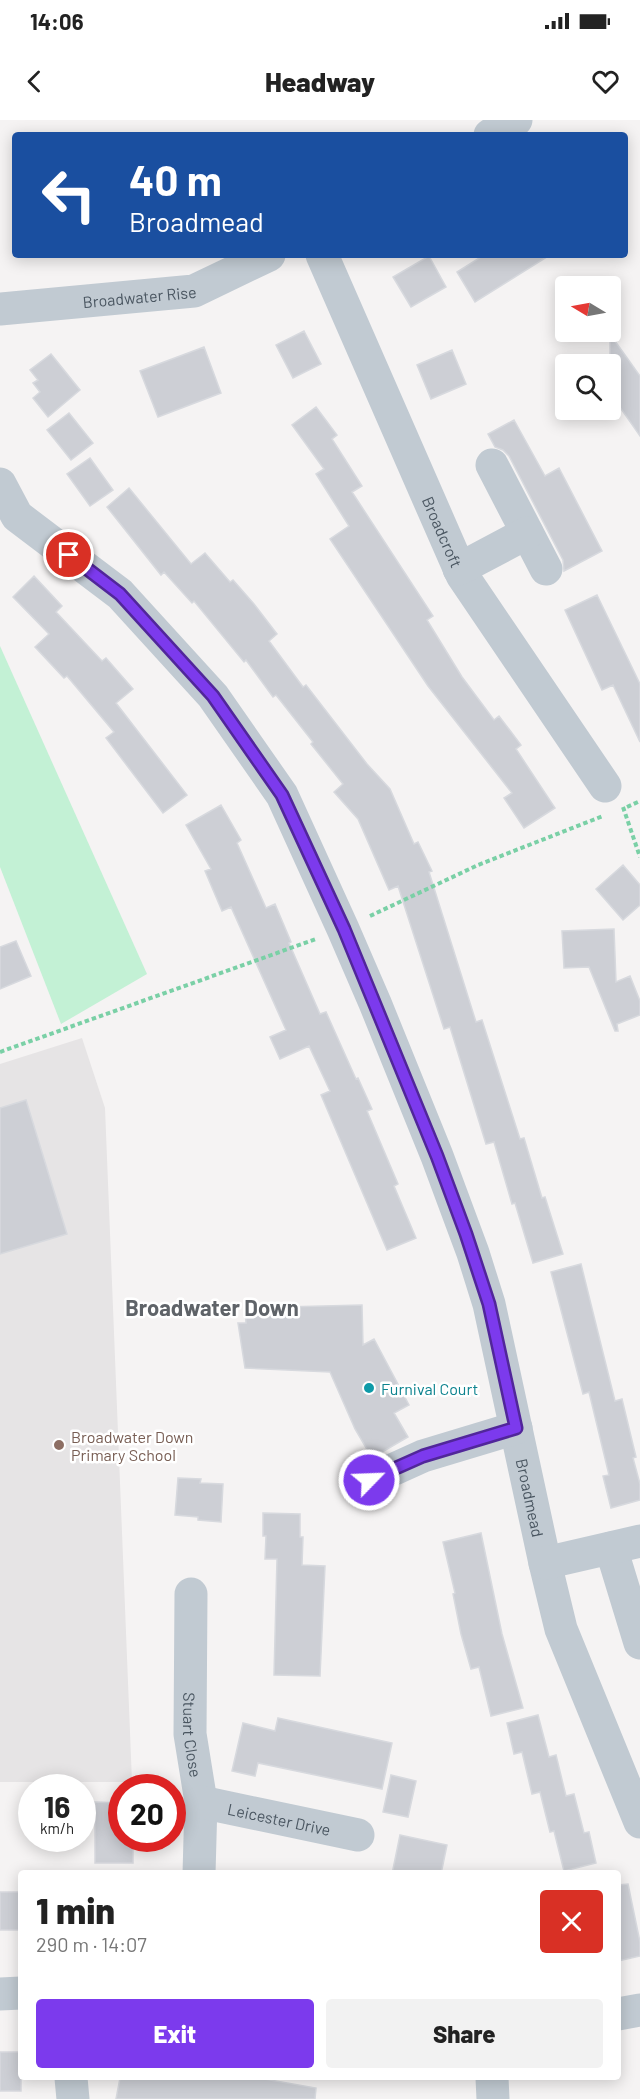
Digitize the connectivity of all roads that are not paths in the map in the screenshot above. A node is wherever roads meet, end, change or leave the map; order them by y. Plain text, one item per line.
1 (516, 120) edge
2 (495, 132) edge
3 (263, 258) edge
4 (323, 258) edge
5 (0, 309) edge
6 (492, 465) dead end
7 (0, 484) edge
8 (527, 533) junction
9 (459, 569) junction
10 (546, 569) dead end
11 (614, 797) road end
12 (516, 1428) junction
13 (369, 1480) dead end
14 (625, 1544) edge
15 (544, 1563) junction
16 (191, 1594) dead end
17 (640, 1643) edge
18 (201, 1802) junction
19 (640, 1822) edge
20 (358, 1835) dead end
21 (199, 1870) edge
22 (18, 1993) edge
23 (0, 1994) edge
24 (640, 2010) edge
25 (621, 2013) edge
26 (71, 2080) edge
27 (492, 2080) edge
28 (73, 2099) edge
29 (493, 2099) edge

1 - 2 street
3 - 5 street, Broadwater Rise
4 - 9 street, Broadcroft
6 - 8 street
7 - 12 street, Broadmead
8 - 9 street
8 - 10 street
9 - 11 street, Broadcroft
12 - 13 street
12 - 15 street, Broadmead
14 - 15 street
14 - 17 street
15 - 19 street, Broadmead
16 - 18 street, Stuart Close
18 - 20 street, Leicester Drive
18 - 21 street, Stuart Close
22 - 23 street
24 - 25 street
26 - 28 street
27 - 29 street

